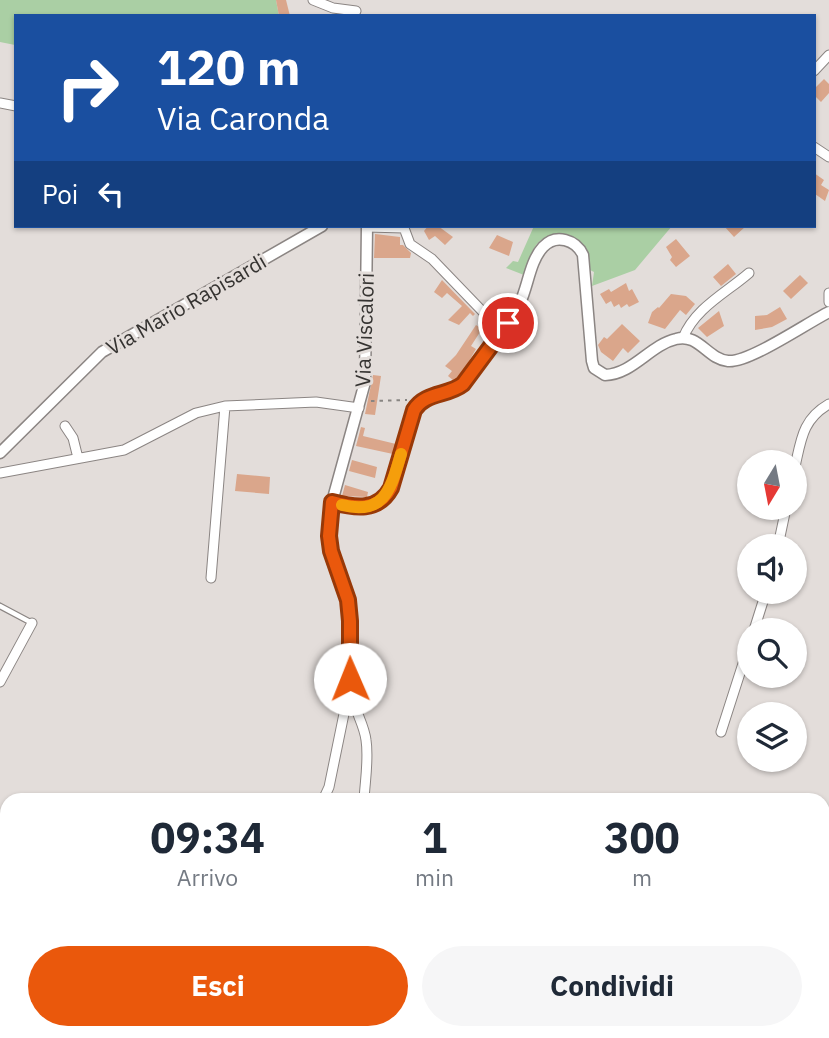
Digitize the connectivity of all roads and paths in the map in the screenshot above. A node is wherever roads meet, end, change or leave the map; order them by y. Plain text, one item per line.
1 (313, 0) edge
2 (356, 0) edge
3 (356, 13) edge
4 (829, 55) edge
5 (816, 69) edge
6 (319, 228) edge
7 (365, 228) edge
8 (404, 228) edge
9 (749, 273) dead end
10 (829, 293) edge
11 (829, 302) edge
12 (829, 312) edge
13 (485, 314) dead end
14 (683, 338) junction
15 (418, 403) junction
16 (360, 404) junction
17 (829, 404) edge
18 (225, 406) junction
19 (65, 426) dead end
20 (799, 450) edge
21 (0, 453) edge
22 (78, 458) junction
23 (0, 473) edge
24 (332, 502) junction
25 (211, 578) dead end
26 (0, 606) edge
27 (32, 623) joint
28 (0, 682) edge
29 (737, 684) edge
30 (351, 695) junction
31 (722, 733) dead end
32 (326, 793) edge
33 (364, 793) edge

1 - 3 street
2 - 3 street
4 - 5 street
6 - 21 street, Via Mario Rapisardi
7 - 16 street, Via Viscalori
8 - 13 street
9 - 14 street
10 - 11 street
12 - 14 street
14 - 15 street
15 - 16 path
15 - 24 street
16 - 18 street
16 - 24 street, Via Viscalori
17 - 20 street
18 - 22 street
18 - 25 street
19 - 22 street
22 - 23 street
24 - 30 street, Via Viscalori
26 - 27 lane
27 - 28 street
29 - 31 street
30 - 32 street
30 - 33 street, Via Viscalori

